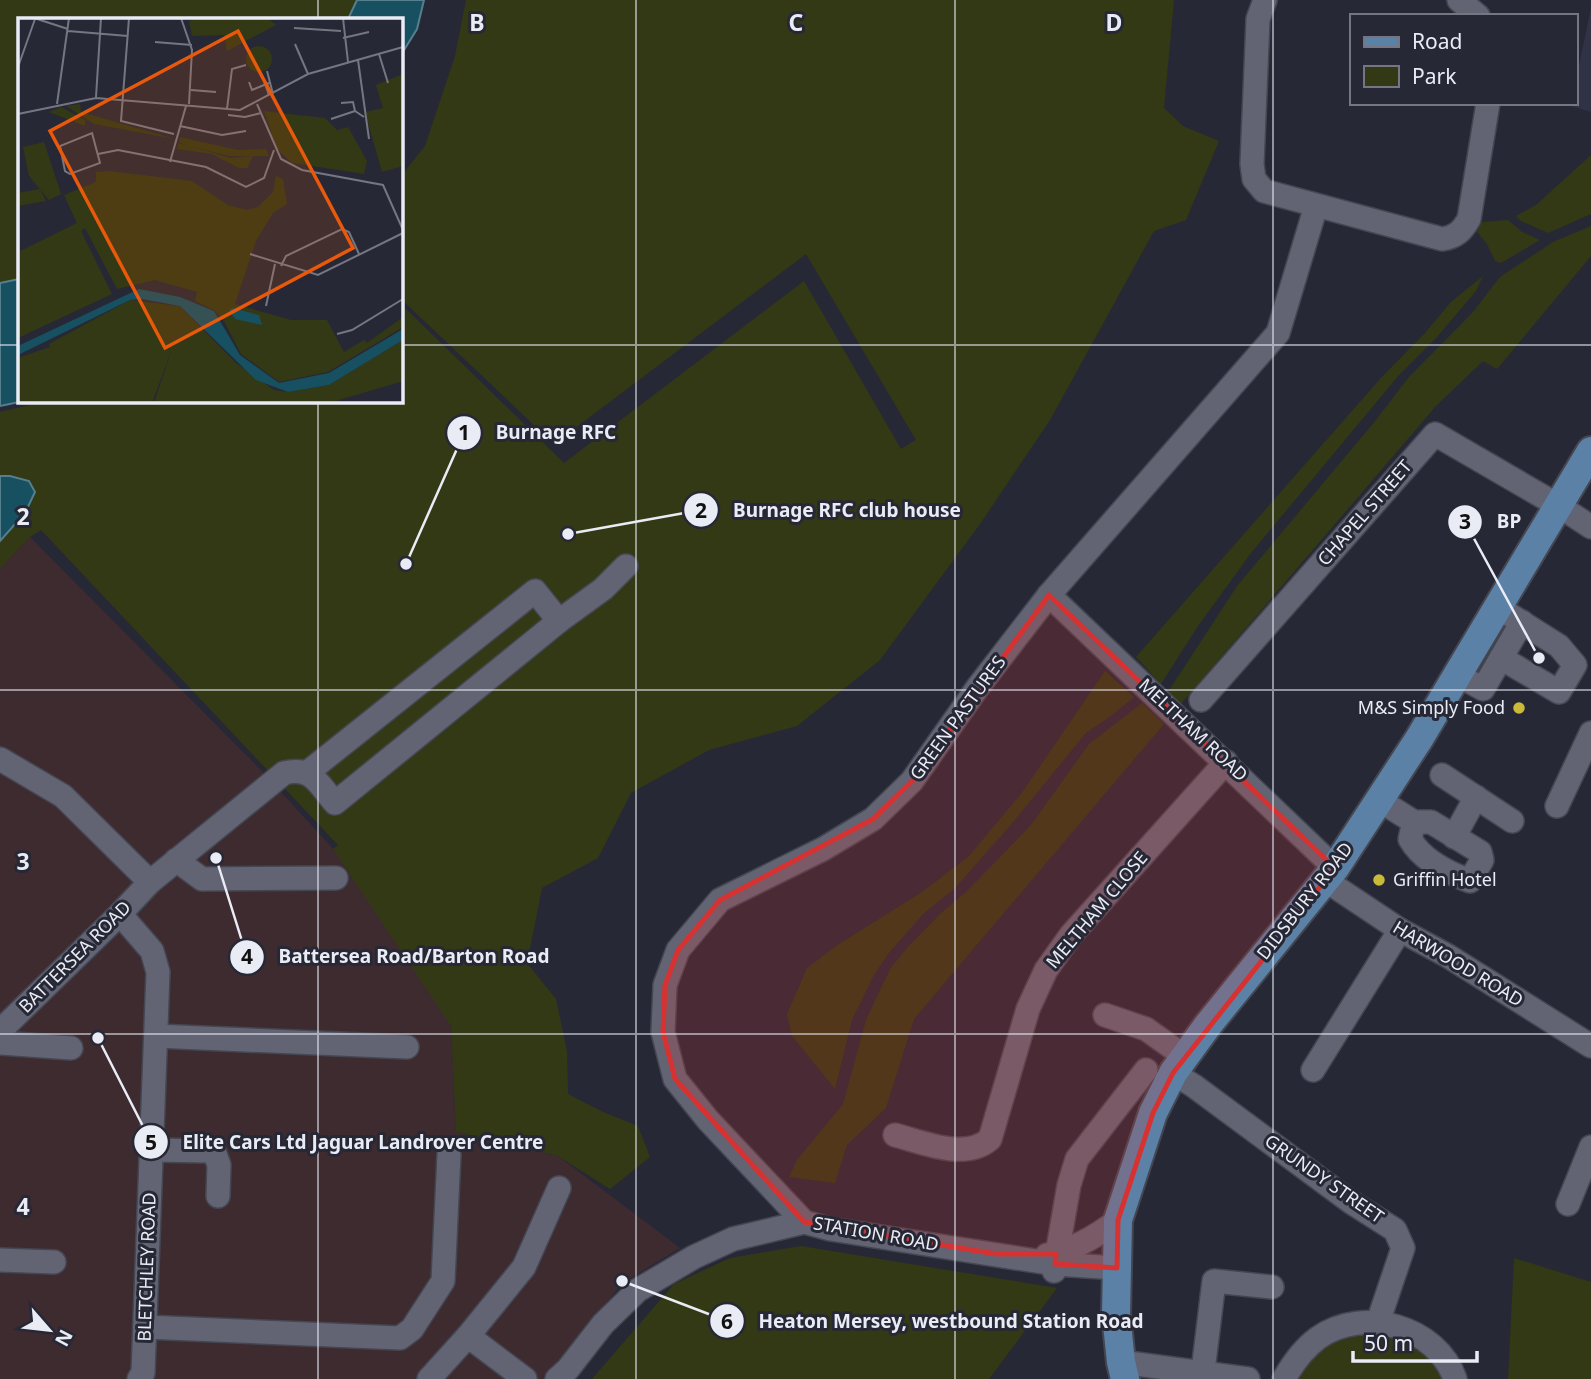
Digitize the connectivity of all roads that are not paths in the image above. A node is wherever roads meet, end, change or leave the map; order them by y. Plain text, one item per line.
1 (1265, 0) edge
2 (1459, 0) edge
3 (1476, 14) edge
4 (1488, 105) edge
5 (1316, 206) junction
6 (1591, 451) edge
7 (1559, 506) junction
8 (1591, 527) edge
9 (626, 566) dead end
10 (1049, 595) junction
11 (1510, 615) junction
12 (559, 621) junction
13 (1501, 659) junction
14 (1458, 675) junction
15 (1201, 700) dead end
16 (1591, 733) edge
17 (0, 759) edge
18 (1226, 762) junction
19 (308, 772) junction
20 (1442, 775) dead end
21 (1476, 797) junction
22 (1379, 800) junction
23 (1557, 806) dead end
24 (1512, 821) dead end
25 (1414, 822) junction
26 (1454, 837) junction
27 (176, 860) junction
28 (1330, 874) junction
29 (336, 878) dead end
30 (150, 882) junction
31 (120, 914) junction
32 (1400, 930) junction
33 (1105, 1015) dead end
34 (2, 1028) edge
35 (156, 1036) junction
36 (1591, 1046) edge
37 (407, 1047) dead end
38 (71, 1048) dead end
39 (1168, 1066) junction
40 (1313, 1070) dead end
41 (895, 1135) dead end
42 (1591, 1147) edge
43 (152, 1150) junction
44 (449, 1155) dead end
45 (769, 1183) junction
46 (559, 1188) dead end
47 (218, 1196) dead end
48 (1568, 1203) dead end
49 (1118, 1220) junction
50 (804, 1222) junction
51 (768, 1231) junction
52 (996, 1254) junction
53 (0, 1260) edge
54 (54, 1262) dead end
55 (1055, 1263) junction
56 (1116, 1278) junction
57 (1272, 1287) dead end
58 (1378, 1322) junction
59 (145, 1327) junction
60 (468, 1336) junction
61 (1123, 1371) edge
62 (1202, 1376) edge
63 (139, 1379) edge
64 (429, 1379) edge
65 (525, 1379) edge
66 (557, 1379) edge
67 (1248, 1379) edge
68 (1284, 1379) edge
69 (1455, 1379) edge

1 - 5 street
2 - 3 street
4 - 5 street
5 - 10 street, GREEN PASTURES
6 - 7 main road, DIDSBURY ROAD
7 - 8 street
7 - 11 main road, DIDSBURY ROAD
7 - 15 street, CHAPEL STREET
9 - 12 street
10 - 18 street, MELTHAM ROAD
10 - 45 street, GREEN PASTURES
11 - 13 street
11 - 13 street
11 - 14 main road, DIDSBURY ROAD
12 - 19 street
12 - 19 street
13 - 14 street
14 - 22 main road, DIDSBURY ROAD
16 - 23 street
17 - 30 street
18 - 28 street, MELTHAM ROAD
18 - 41 street, MELTHAM CLOSE
19 - 27 street
20 - 21 street
21 - 24 street
21 - 26 street
22 - 25 street
22 - 28 main road, DIDSBURY ROAD
25 - 26 street
25 - 26 street
27 - 29 street
27 - 30 street
28 - 32 street, HARWOOD ROAD
28 - 39 main road, DIDSBURY ROAD
30 - 31 street, BATTERSEA ROAD
31 - 34 street, BATTERSEA ROAD
31 - 35 street, BLETCHLEY ROAD
32 - 36 street, HARWOOD ROAD
32 - 40 street
33 - 39 street, GRUNDY STREET
34 - 38 street
35 - 37 street
35 - 43 street, BLETCHLEY ROAD
39 - 49 main road, DIDSBURY ROAD
39 - 55 street
39 - 58 street, GRUNDY STREET
42 - 48 street
43 - 47 street
43 - 59 street, BLETCHLEY ROAD
44 - 59 street
45 - 50 street, GREEN PASTURES
45 - 51 street, GREEN PASTURES
46 - 60 street
49 - 55 street
49 - 56 main road, DIDSBURY ROAD
50 - 51 street, STATION ROAD
50 - 52 street, STATION ROAD
51 - 66 street, STATION ROAD
52 - 55 street, STATION ROAD
52 - 55 street, STATION ROAD
53 - 54 street
55 - 56 street, STATION ROAD
56 - 61 main road, DIDSBURY ROAD
57 - 62 street
58 - 68 street
58 - 69 street
59 - 63 street, BLETCHLEY ROAD
60 - 64 street
60 - 65 street
61 - 62 street
62 - 67 street

